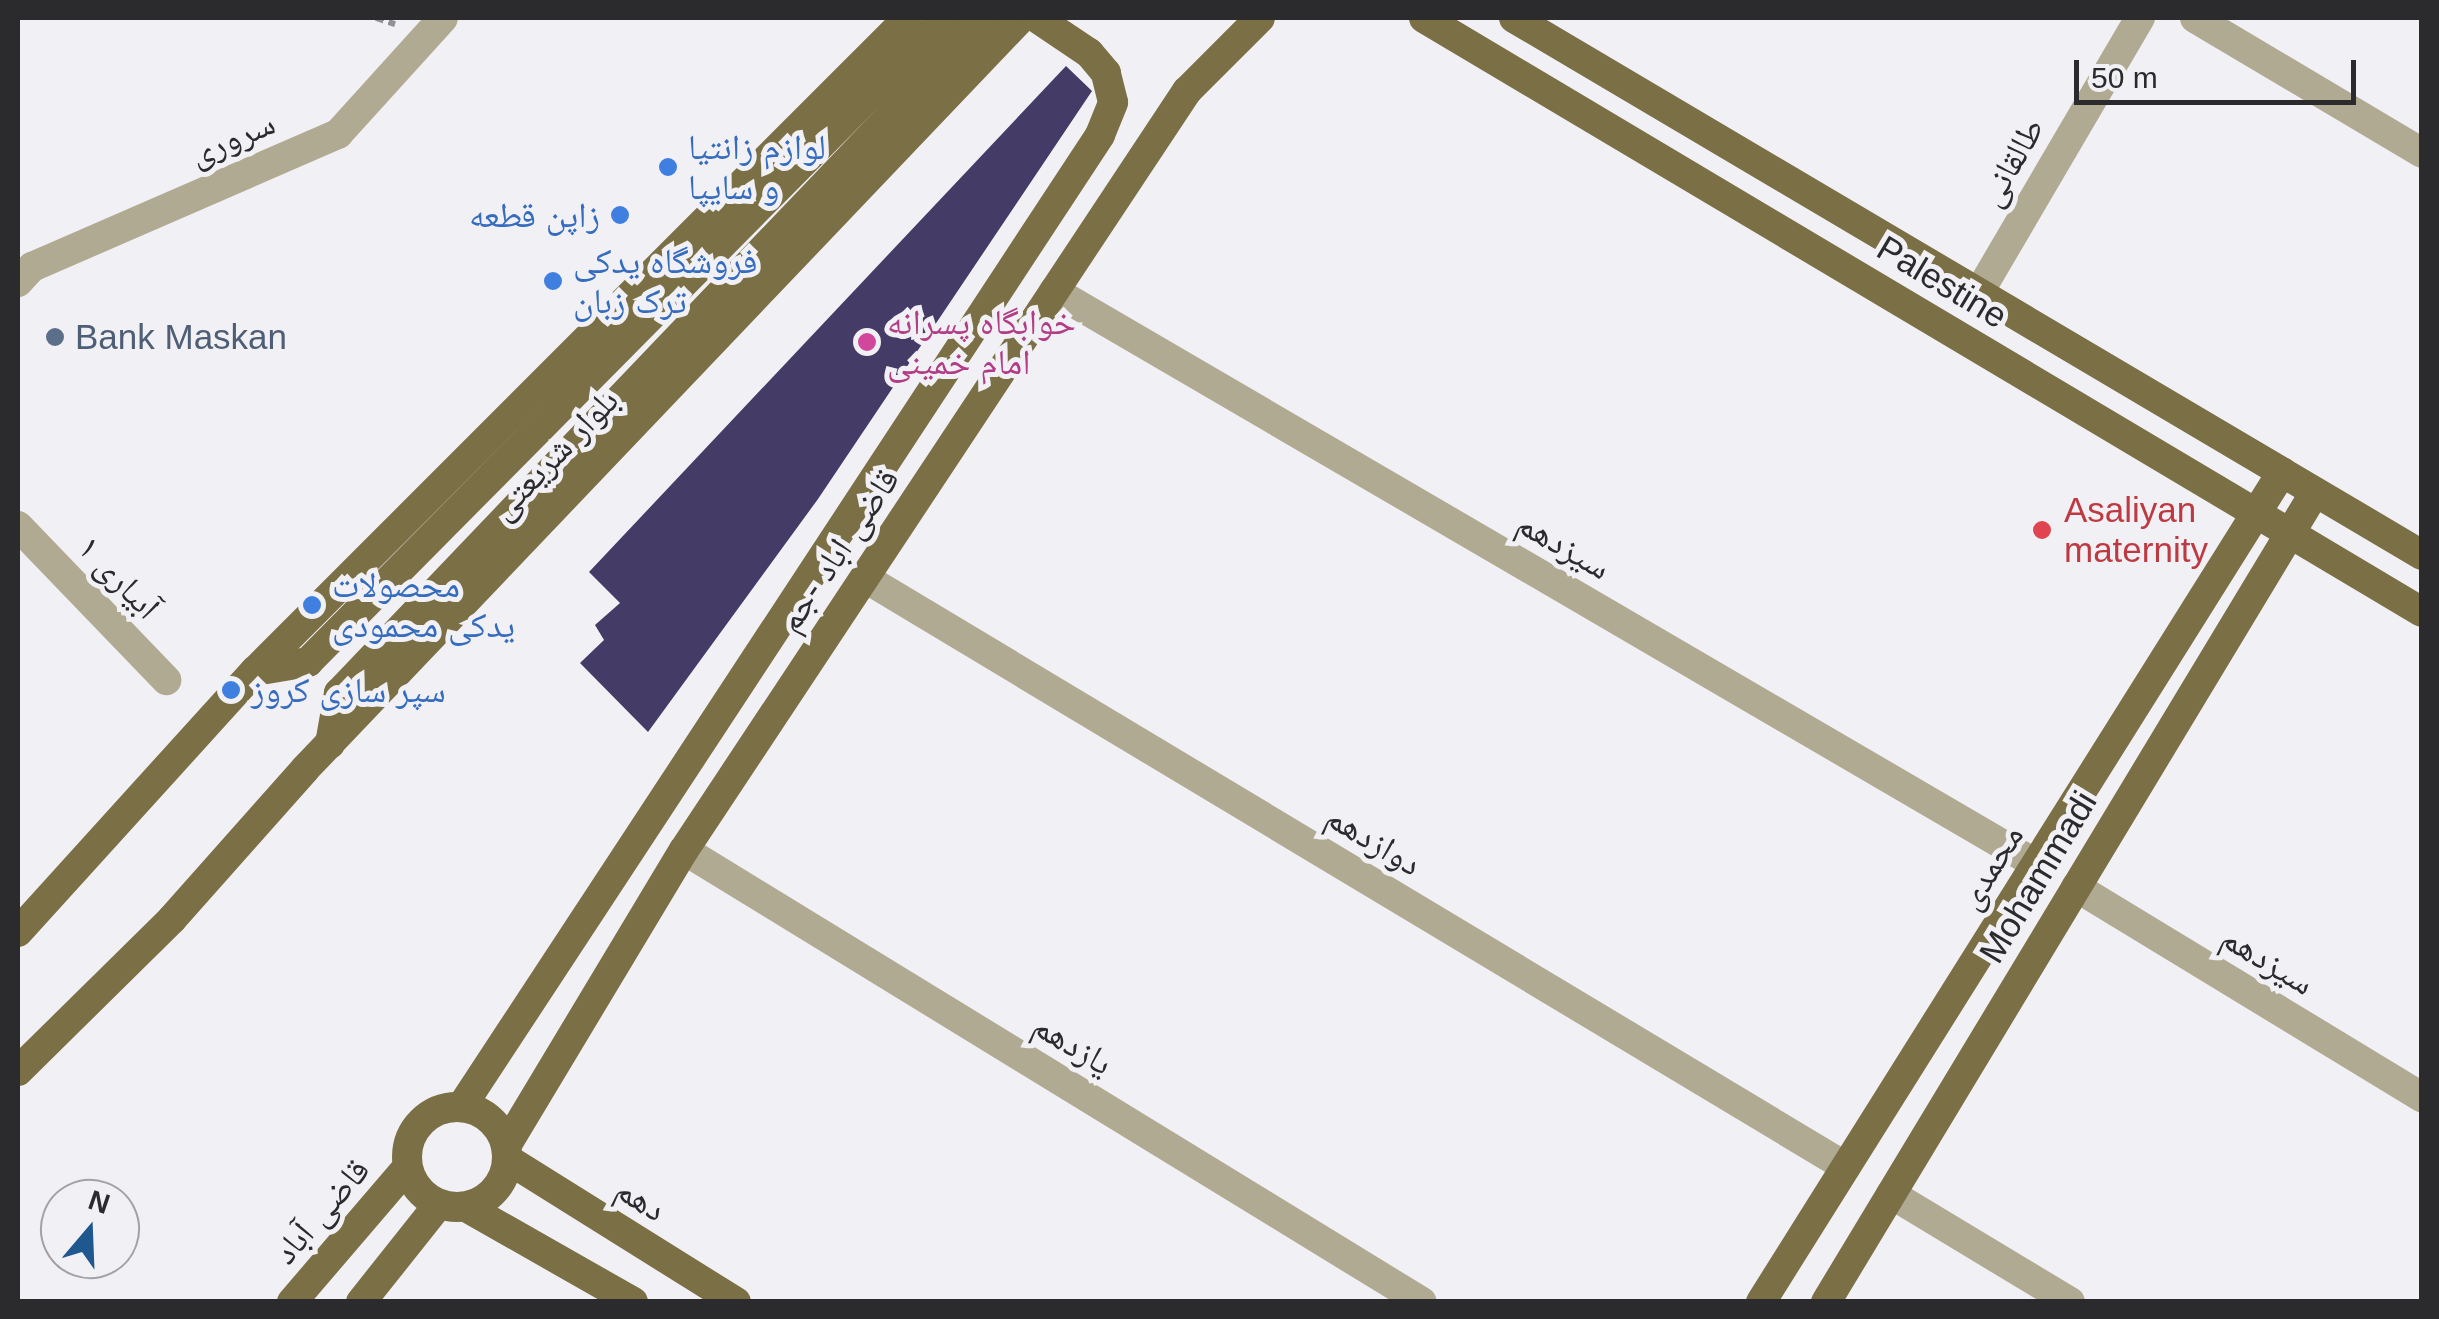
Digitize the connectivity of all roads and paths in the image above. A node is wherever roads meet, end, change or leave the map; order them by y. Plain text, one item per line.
1 (443, 18) edge
2 (908, 18) edge
3 (946, 18) edge
4 (986, 18) edge
5 (1021, 18) edge
6 (1038, 18) edge
7 (1260, 18) edge
8 (1424, 18) edge
9 (1514, 18) edge
10 (2140, 18) edge
11 (2195, 18) edge
12 (988, 52) junction
13 (2422, 152) edge
14 (1896, 245) junction
15 (18, 282) edge
16 (1874, 285) junction
17 (1054, 292) junction
18 (1978, 294) junction
19 (2282, 472) junction
20 (2315, 492) junction
21 (2256, 513) junction
22 (18, 526) edge
23 (2290, 533) junction
24 (2422, 555) edge
25 (864, 578) junction
26 (2422, 612) edge
27 (255, 671) junction
28 (166, 680) dead end
29 (330, 744) junction
30 (684, 850) junction
31 (2036, 864) junction
32 (2076, 887) junction
33 (18, 932) edge
34 (18, 1072) edge
35 (2422, 1097) edge
36 (462, 1106) junction
37 (507, 1153) junction
38 (1846, 1166) junction
39 (407, 1168) junction
40 (1891, 1194) junction
41 (452, 1205) junction
42 (292, 1302) edge
43 (361, 1302) edge
44 (633, 1302) edge
45 (736, 1302) edge
46 (1422, 1302) edge
47 (1761, 1302) edge
48 (1826, 1302) edge
49 (2070, 1302) edge

1 - 15 street, سروری
2 - 27 main road, بلوار شریعتی
3 - 27 main road
4 - 12 main road
4 - 29 main road
5 - 12 main road, بلوار شریعتی
6 - 36 main road, قاضی اباد -جم
7 - 17 main road, قاضی اباد -جم
8 - 16 main road, Palestine
9 - 14 main road, Palestine
10 - 18 street, طالقانی
11 - 13 street
12 - 29 main road, بلوار شریعتی
14 - 16 main road
14 - 18 main road, Palestine
16 - 21 main road, Palestine
17 - 25 main road, قاضی اباد -جم
17 - 31 street, سیزدهم
18 - 19 main road, Palestine
19 - 20 main road, Palestine
19 - 21 main road, محمدی
20 - 23 main road, Mohammadi
20 - 24 main road, Palestine
21 - 23 main road, Palestine
21 - 31 main road, محمدی
22 - 28 street, آبیاری ۱
23 - 26 main road, Palestine
23 - 32 main road, Mohammadi
25 - 30 main road, قاضی اباد -جم
25 - 38 street, دوازدهم
27 - 33 main road, بلوار شریعتی
29 - 34 main road, بلوار شریعتی
30 - 37 main road, قاضی اباد -جم
30 - 46 street, یازدهم
31 - 32 main road
31 - 38 main road, محمدی
32 - 35 street, سیزدهم
32 - 40 main road, Mohammadi
36 - 37 main road
36 - 39 main road
37 - 41 main road
37 - 45 main road, دهم
38 - 40 main road
38 - 47 main road, محمدی
39 - 41 main road
39 - 42 main road, قاضی آباد
40 - 48 main road, Mohammadi
40 - 49 street
41 - 43 main road
41 - 44 main road

